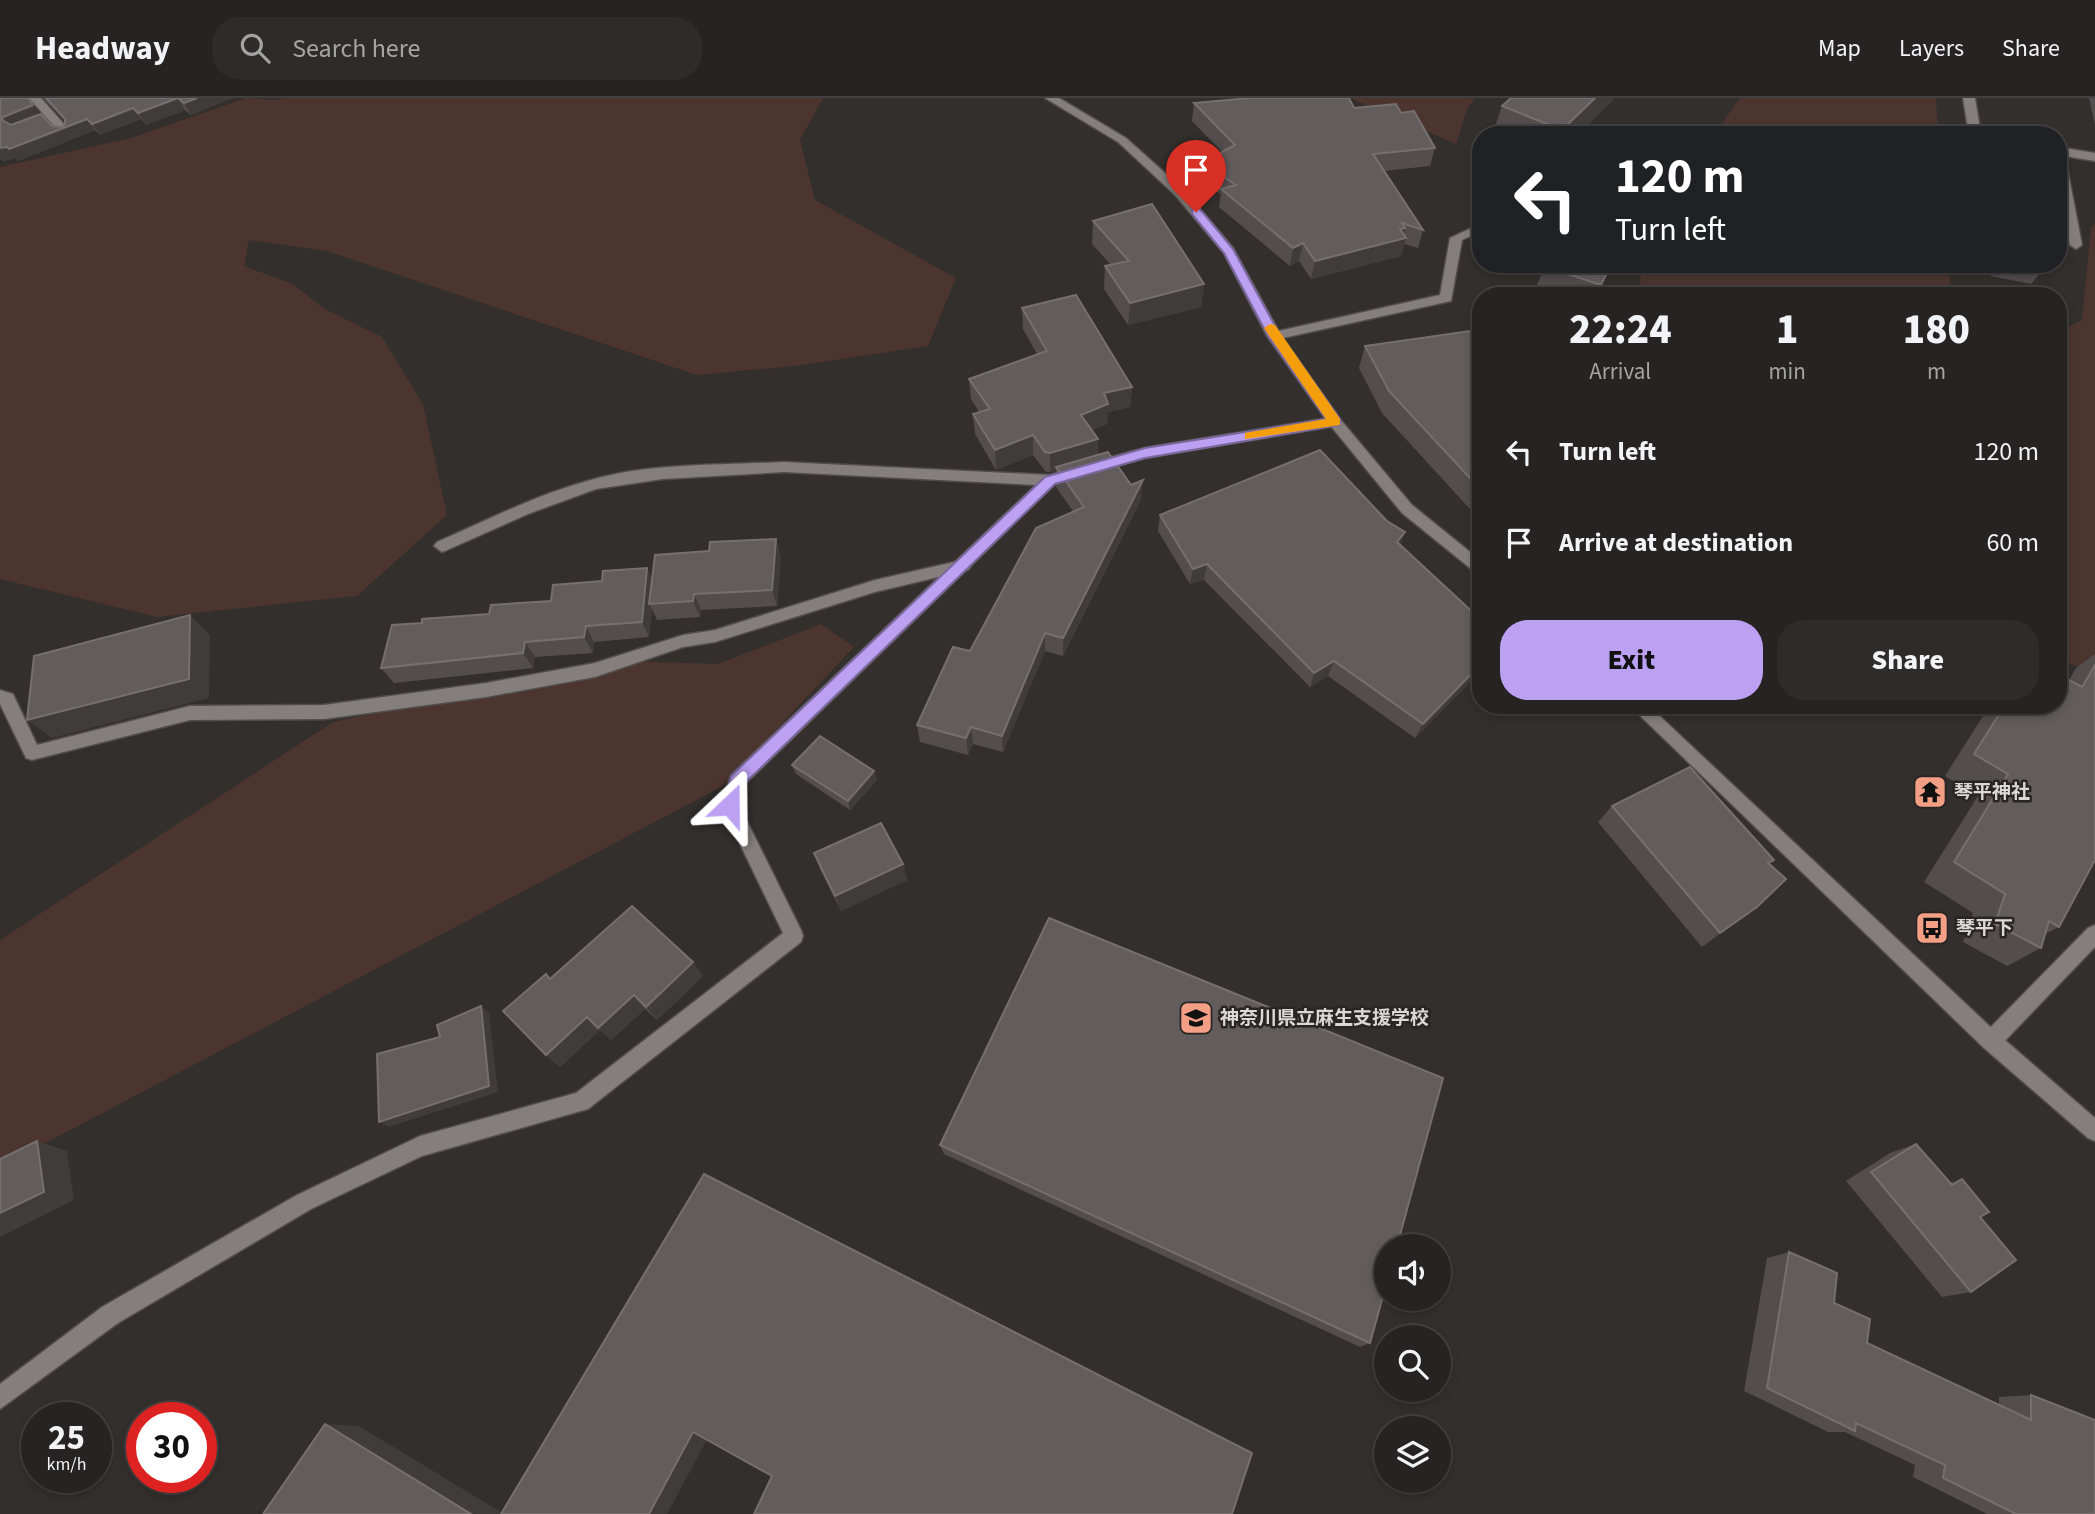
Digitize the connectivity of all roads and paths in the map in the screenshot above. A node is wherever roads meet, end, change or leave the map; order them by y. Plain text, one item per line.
1 (35, 98) edge
2 (1051, 98) edge
3 (1969, 98) edge
4 (1974, 126) edge
5 (67, 134) edge
6 (2067, 152) edge
7 (2095, 157) edge
8 (2067, 198) edge
9 (1472, 231) edge
10 (2076, 245) dead end
11 (1275, 336) junction
12 (1335, 422) junction
13 (1050, 480) junction
14 (442, 546) dead end
15 (1472, 562) edge
16 (963, 566) junction
17 (0, 697) edge
18 (1646, 714) edge
19 (2095, 934) edge
20 (1991, 1041) junction
21 (2095, 1131) edge
22 (0, 1398) edge

1 - 5 street
2 - 11 street
3 - 4 street
6 - 7 street
8 - 10 street
9 - 11 street
11 - 12 street
12 - 13 street
12 - 15 street
13 - 14 street
13 - 16 street
16 - 17 street
16 - 22 street
18 - 20 street
19 - 20 street
20 - 21 street

